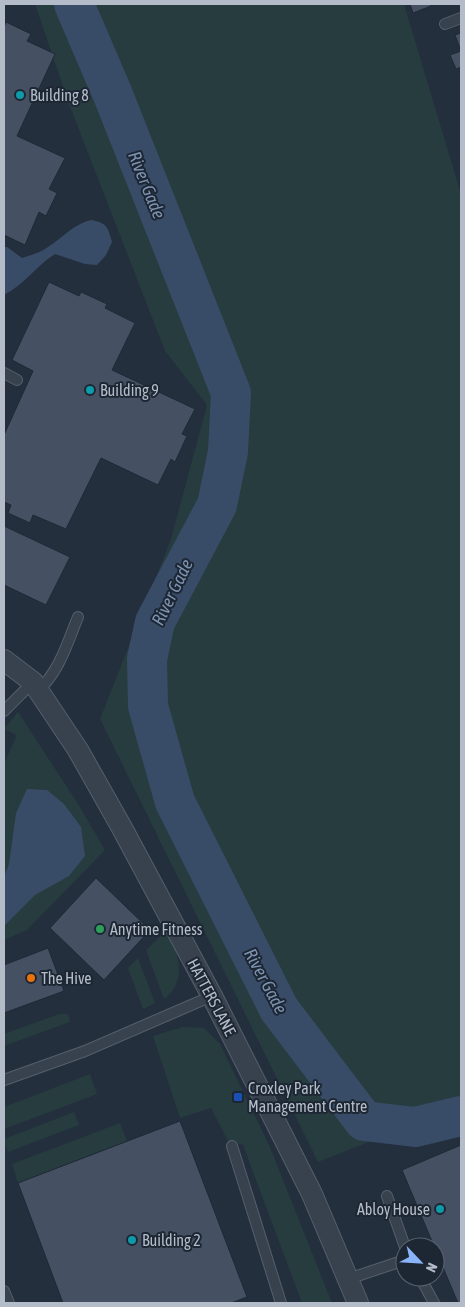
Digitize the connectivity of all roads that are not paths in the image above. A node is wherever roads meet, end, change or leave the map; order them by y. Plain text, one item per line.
1 (461, 18) edge
2 (445, 24) dead end
3 (4, 373) edge
4 (17, 380) dead end
5 (78, 617) dead end
6 (4, 660) edge
7 (36, 686) junction
8 (4, 711) edge
9 (212, 996) junction
10 (4, 1080) edge
11 (232, 1146) dead end
12 (387, 1196) dead end
13 (401, 1237) edge
14 (395, 1263) edge
15 (348, 1279) junction
16 (425, 1287) edge
17 (4, 1291) edge
18 (8, 1303) edge
19 (281, 1303) edge
20 (358, 1303) edge
21 (434, 1303) edge

1 - 2 lane
3 - 4 lane
5 - 7 lane
6 - 7 street, HATTERS LANE
7 - 8 lane
7 - 9 street, HATTERS LANE
9 - 10 lane
9 - 15 street, HATTERS LANE
11 - 19 lane
12 - 13 lane
14 - 15 lane
15 - 20 street, HATTERS LANE
16 - 21 lane
17 - 18 lane

